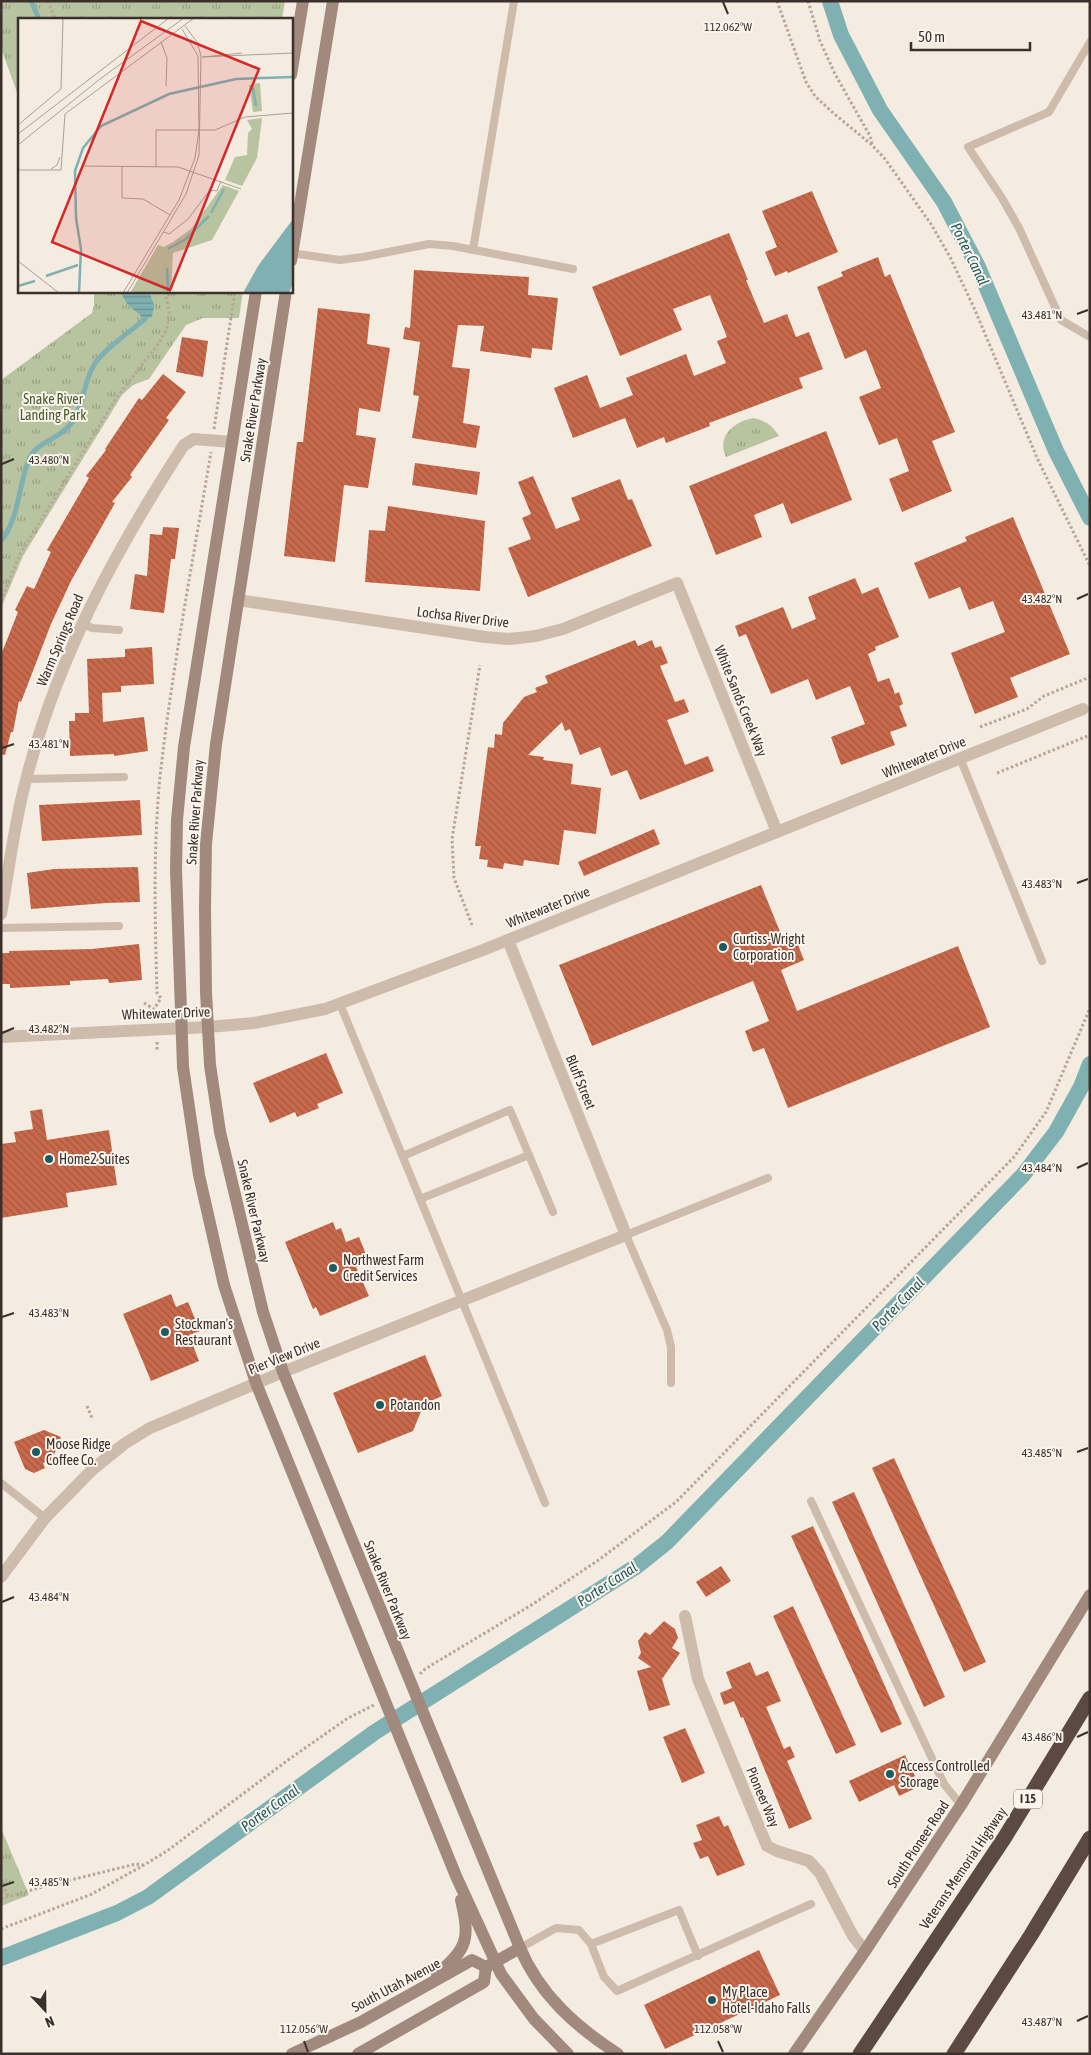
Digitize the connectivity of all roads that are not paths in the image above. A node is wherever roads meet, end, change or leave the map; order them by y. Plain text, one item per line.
1 (303, 1) edge
2 (333, 1) edge
3 (514, 1) edge
4 (1090, 42) edge
5 (292, 69) edge
6 (473, 250) junction
7 (292, 256) edge
8 (573, 269) dead end
9 (256, 292) edge
10 (286, 292) edge
11 (1090, 337) edge
12 (232, 442) junction
13 (677, 583) joint
14 (238, 600) junction
15 (81, 623) junction
16 (119, 630) dead end
17 (1083, 709) dead end
18 (960, 758) junction
19 (124, 777) dead end
20 (26, 779) junction
21 (778, 832) junction
22 (1, 914) edge
23 (119, 926) dead end
24 (1, 928) edge
25 (508, 940) junction
26 (1042, 961) dead end
27 (340, 1004) junction
28 (208, 1027) junction
29 (182, 1028) junction
30 (1, 1037) edge
31 (529, 1155) junction
32 (403, 1156) junction
33 (768, 1178) dead end
34 (420, 1199) junction
35 (553, 1212) dead end
36 (626, 1234) junction
37 (462, 1301) junction
38 (283, 1372) junction
39 (256, 1383) junction
40 (671, 1383) dead end
41 (1, 1483) edge
42 (811, 1501) dead end
43 (545, 1503) dead end
44 (46, 1518) junction
45 (1, 1577) edge
46 (1090, 1595) edge
47 (685, 1616) dead end
48 (1090, 1698) edge
49 (961, 1805) junction
50 (1090, 1838) edge
51 (456, 1876) junction
52 (811, 1904) dead end
53 (591, 1944) junction
54 (520, 1948) junction
55 (865, 1952) junction
56 (698, 1956) junction
57 (491, 1964) junction
58 (420, 1988) junction
59 (292, 2054) edge
60 (358, 2054) edge
61 (568, 2054) edge
62 (618, 2054) edge
63 (794, 2054) edge
64 (860, 2054) edge
65 (954, 2054) edge

1 - 5 street
2 - 7 street
3 - 6 lane
4 - 11 lane
6 - 7 lane
6 - 8 lane
9 - 12 street, Snake River Parkway
10 - 14 street, Snake River Parkway
12 - 15 street, Warm Springs Road
12 - 29 street, Snake River Parkway
13 - 14 street, Lochsa River Drive
13 - 21 street, White Sands Creek Way
14 - 28 street, Snake River Parkway
15 - 16 lane
15 - 20 street, Warm Springs Road
17 - 18 street, Whitewater Drive
18 - 21 street, Whitewater Drive
18 - 26 lane
19 - 20 lane
20 - 22 street, Warm Springs Road
21 - 25 street, Whitewater Drive
23 - 24 lane
25 - 27 street, Whitewater Drive
25 - 36 street, Bluff Street
27 - 28 street, Whitewater Drive
27 - 32 lane
28 - 29 street, Whitewater Drive
28 - 38 street, Snake River Parkway
29 - 30 street, Whitewater Drive
29 - 39 street, Snake River Parkway
31 - 32 lane
31 - 34 lane
31 - 35 lane
32 - 34 lane
33 - 36 lane
34 - 37 lane
36 - 37 street, Pier View Drive
36 - 40 lane
37 - 38 street, Pier View Drive
37 - 43 lane
38 - 39 street, Pier View Drive
38 - 54 street, Snake River Parkway
39 - 44 street, Pier View Drive
39 - 51 street, Snake River Parkway
41 - 44 lane
42 - 49 lane
44 - 45 street, Pier View Drive
46 - 49 street, South Pioneer Road
47 - 55 street, Pioneer Way
48 - 64 highway, Veterans Memorial Highway / I 15
49 - 55 street, South Pioneer Road
50 - 65 highway
51 - 57 street, Snake River Parkway
51 - 58 street
52 - 56 lane
53 - 54 lane
53 - 56 lane
53 - 56 lane
54 - 57 street
54 - 62 street, Snake River Parkway
55 - 63 street, South Pioneer Road
57 - 58 street, South Utah Avenue
57 - 60 street
57 - 61 street, Snake River Parkway
58 - 59 street, South Utah Avenue

